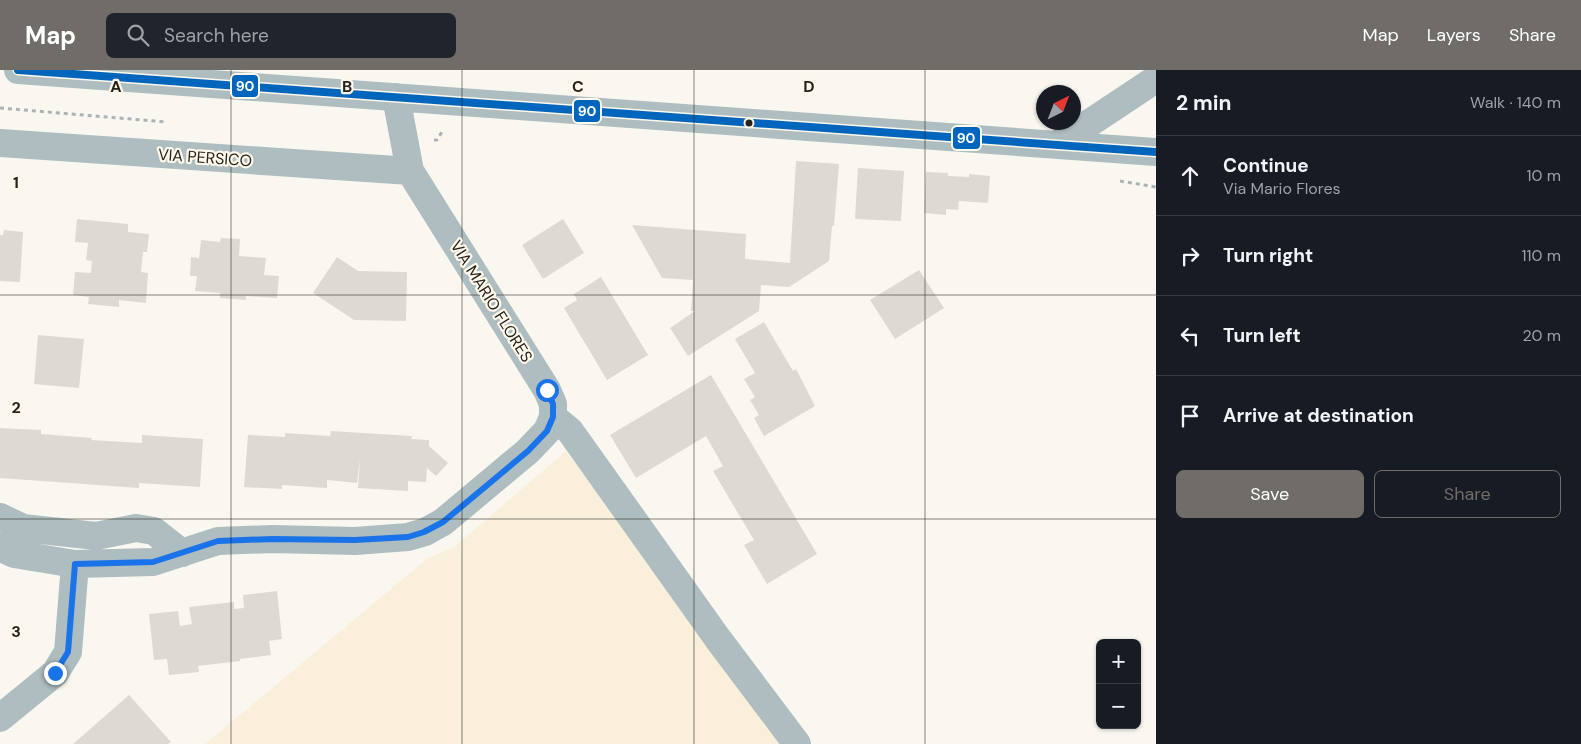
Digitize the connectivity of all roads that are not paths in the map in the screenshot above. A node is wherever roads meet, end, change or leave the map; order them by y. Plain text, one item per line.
1 (18, 70) edge
2 (1156, 79) edge
3 (315, 81) edge
4 (396, 97) junction
5 (0, 143) edge
6 (1058, 144) junction
7 (1156, 152) edge
8 (410, 171) junction
9 (553, 417) junction
10 (0, 517) edge
11 (0, 547) edge
12 (182, 553) junction
13 (75, 564) junction
14 (0, 718) edge
15 (797, 744) edge

1 - 3 street
2 - 6 street
3 - 4 street
4 - 6 street
4 - 8 street, VIA MARIO FLORES
5 - 8 street, VIA PERSICO
6 - 7 street
8 - 9 street, VIA MARIO FLORES
9 - 12 street
9 - 15 street
10 - 12 street
11 - 13 street
12 - 13 street
13 - 14 street

